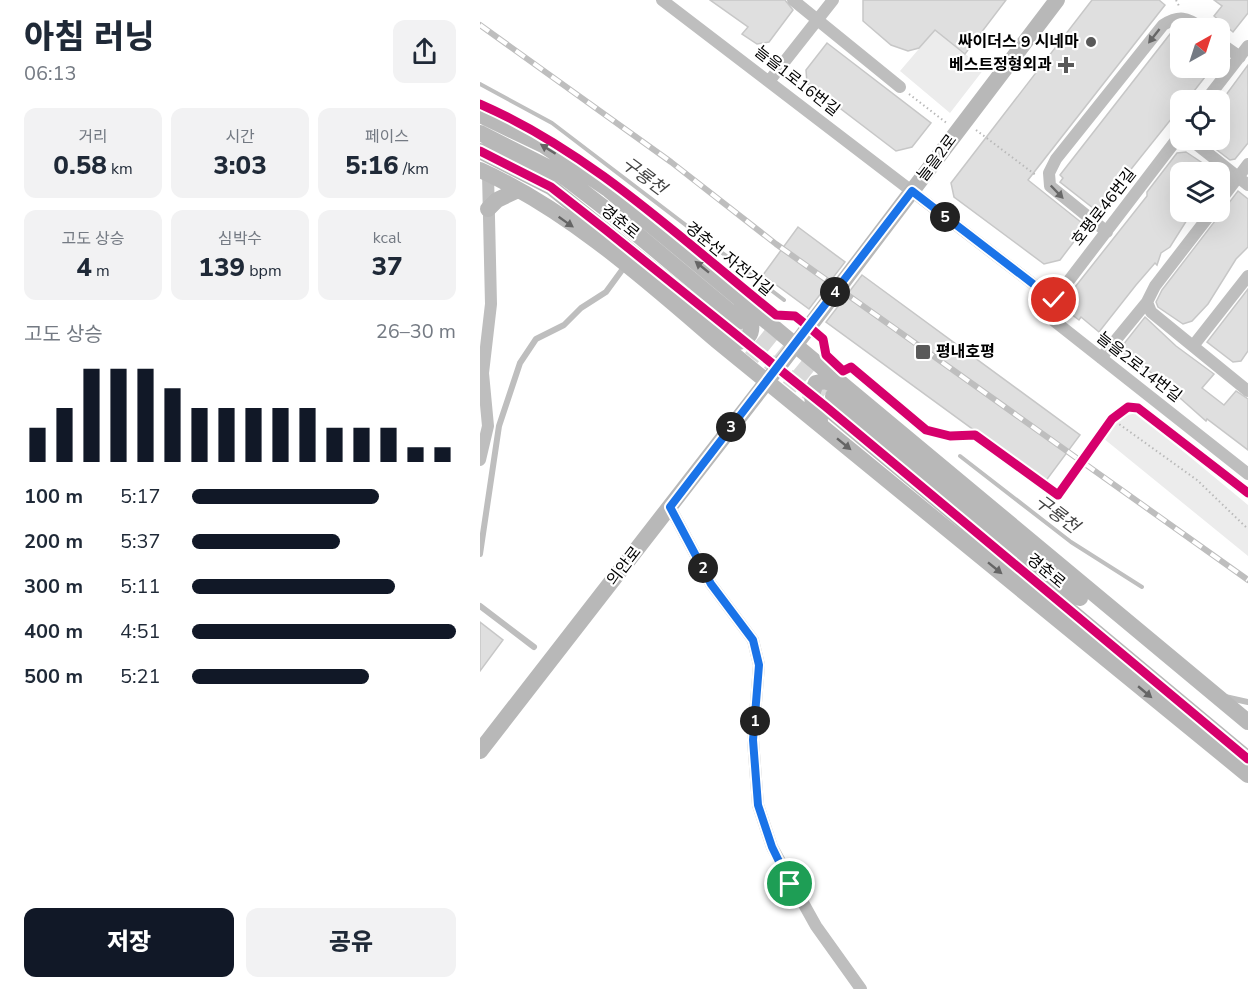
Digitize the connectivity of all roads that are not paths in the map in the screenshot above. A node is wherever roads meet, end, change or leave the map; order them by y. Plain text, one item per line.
1 (662, 0) edge
2 (793, 0) edge
3 (833, 0) edge
4 (1057, 0) edge
5 (817, 20) junction
6 (1170, 20) edge
7 (1248, 46) edge
8 (1230, 50) edge
9 (1240, 57) junction
10 (770, 80) junction
11 (900, 87) road end
12 (1214, 90) edge
13 (480, 115) edge
14 (480, 133) edge
15 (1170, 148) edge
16 (1204, 150) edge
17 (480, 151) edge
18 (1248, 164) edge
19 (484, 172) edge
20 (1238, 177) junction
21 (1248, 185) edge
22 (1230, 188) edge
23 (518, 190) junction
24 (912, 191) junction
25 (488, 209) junction
26 (1204, 222) edge
27 (1107, 232) junction
28 (625, 265) junction
29 (1248, 276) edge
30 (734, 293) junction
31 (1054, 300) junction
32 (1147, 302) junction
33 (729, 331) junction
34 (796, 344) junction
35 (1193, 346) junction
36 (1101, 358) junction
37 (766, 380) junction
38 (1246, 387) edge
39 (851, 392) junction
40 (493, 426) junction
41 (824, 427) junction
42 (480, 460) edge
43 (1248, 474) edge
44 (670, 507) junction
45 (480, 554) edge
46 (480, 606) edge
47 (534, 647) dead end
48 (1215, 694) junction
49 (1248, 702) edge
50 (1248, 722) edge
51 (1248, 735) edge
52 (480, 751) edge
53 (1248, 759) edge
54 (1248, 775) edge
55 (861, 989) edge

1 - 10 street, 늘을1로16번길
2 - 5 street
3 - 5 street
4 - 24 street, 늘을2로
5 - 10 street
5 - 11 street
6 -> 27 street
7 - 9 street
8 - 9 street
9 - 12 street
10 - 24 street, 늘을1로16번길
30 -> 13 street
14 - 33 street, 경춘로
15 - 27 street, 호평로46번길
16 - 20 street
17 - 33 street, 경춘로
18 - 20 street
19 - 23 street
19 - 25 street
20 - 21 street
20 - 22 street
23 - 25 street
23 -> 28 street
24 - 31 street
24 - 34 street, 늘을2로
25 - 40 street
26 - 32 street
27 - 31 street, 호평로46번길
28 - 33 street
28 - 40 lane
29 - 35 street
30 - 33 street
30 - 34 street
31 - 36 street, 늘을2로14번길
32 - 35 street
32 - 36 street
33 - 37 street
34 - 37 street, 늘을2로
34 - 39 street
35 - 38 street
36 - 43 street, 늘을2로14번길
37 - 41 street
37 - 44 street, 의안로
39 - 41 street
39 - 48 street
40 - 42 street
40 - 45 lane
41 -> 54 street
44 - 52 street, 의안로
44 - 55 street
46 - 47 lane
48 - 49 lane
48 - 50 street
51 - 53 street, 경춘로

